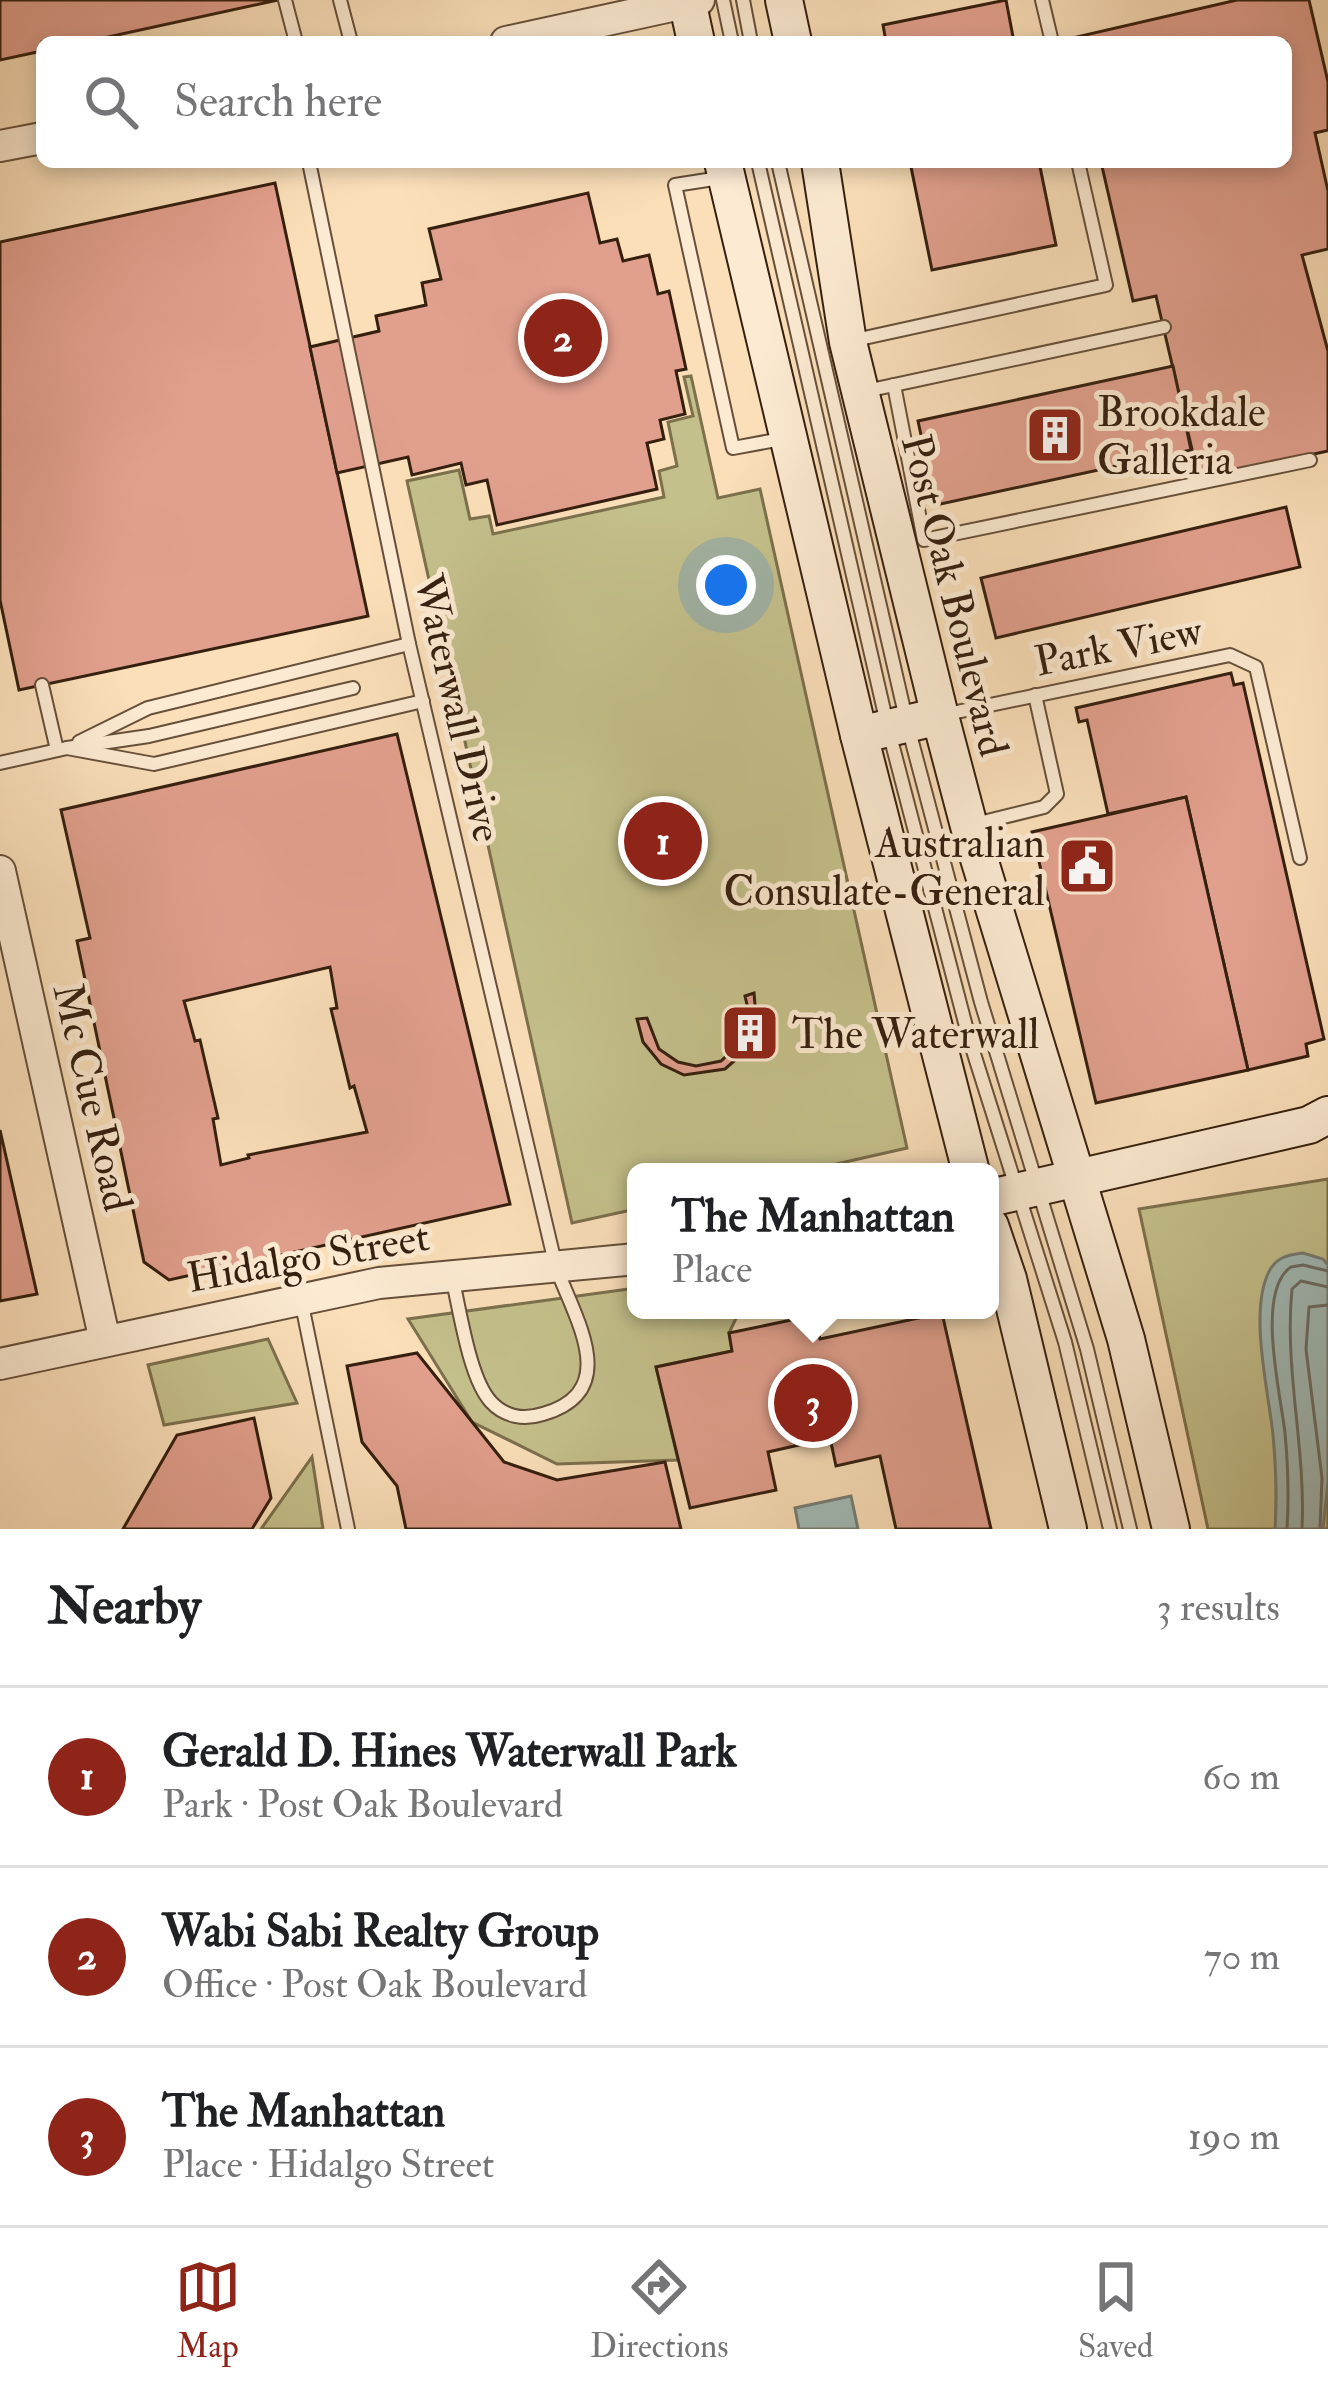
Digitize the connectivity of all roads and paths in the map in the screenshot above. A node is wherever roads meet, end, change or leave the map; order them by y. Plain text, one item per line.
1 (286, 0) edge
2 (340, 0) edge
3 (742, 0) edge
4 (784, 0) edge
5 (1042, 0) edge
6 (699, 1) edge
7 (593, 11) edge
8 (295, 36) edge
9 (349, 36) edge
10 (523, 36) edge
11 (696, 36) edge
12 (727, 36) edge
13 (750, 36) edge
14 (792, 36) edge
15 (1051, 36) edge
16 (36, 139) edge
17 (0, 146) edge
18 (310, 168) edge
19 (733, 168) edge
20 (736, 168) edge
21 (736, 168) edge
22 (779, 168) edge
23 (821, 168) edge
24 (1079, 168) edge
25 (1164, 327) dead end
26 (848, 342) junction
27 (877, 389) junction
28 (788, 438) junction
29 (1310, 460) dead end
30 (409, 644) junction
31 (43, 685) dead end
32 (353, 688) dead end
33 (1036, 695) junction
34 (423, 701) junction
35 (898, 725) junction
36 (62, 749) junction
37 (0, 764) edge
38 (969, 826) junction
39 (1300, 858) dead end
40 (0, 871) edge
41 (1328, 1115) edge
42 (970, 1163) edge
43 (1076, 1178) junction
44 (1015, 1192) edge
45 (999, 1252) edge
46 (627, 1260) edge
47 (556, 1267) junction
48 (452, 1275) junction
49 (301, 1299) junction
50 (105, 1341) junction
51 (0, 1364) edge
52 (348, 1529) edge
53 (1067, 1529) edge
54 (1110, 1529) edge
55 (1130, 1529) edge
56 (1171, 1529) edge

1 - 8 lane
2 - 9 lane
3 - 13 lane
4 - 14 main road
5 - 15 lane
6 - 7 street
6 - 11 main road
6 - 12 lane
7 - 10 street
16 - 17 street
18 - 30 lane, Waterwall Drive
19 - 28 lane
20 - 35 lane
21 - 28 main road, Post Oak Boulevard
22 - 35 lane
23 - 26 main road, Post Oak Boulevard
24 - 26 lane
25 - 27 lane
26 - 27 main road, Post Oak Boulevard
27 - 29 lane
27 - 35 main road, Post Oak Boulevard
28 - 35 main road, Post Oak Boulevard
30 - 34 lane, Waterwall Drive
30 - 36 lane
31 - 36 lane
32 - 36 lane
33 - 35 lane, Park View
33 - 38 lane
33 - 39 lane, Park View
34 - 36 lane
34 - 47 lane, Waterwall Drive
35 - 38 main road, Post Oak Boulevard
35 - 42 main road, Post Oak Boulevard
35 - 44 lane
35 - 44 lane
36 - 37 lane
38 - 43 main road, Post Oak Boulevard
40 - 50 street, Mc Cue Road
41 - 43 main road
43 - 44 main road
43 - 56 main road, Post Oak Boulevard
44 - 54 lane
44 - 55 lane
45 - 53 main road
46 - 47 street, Hidalgo Street
47 - 48 street, Hidalgo Street
47 - 48 lane, Waterwall Drive
48 - 49 street, Hidalgo Street
49 - 50 street, Hidalgo Street
49 - 52 lane
50 - 51 street, Hidalgo Street

